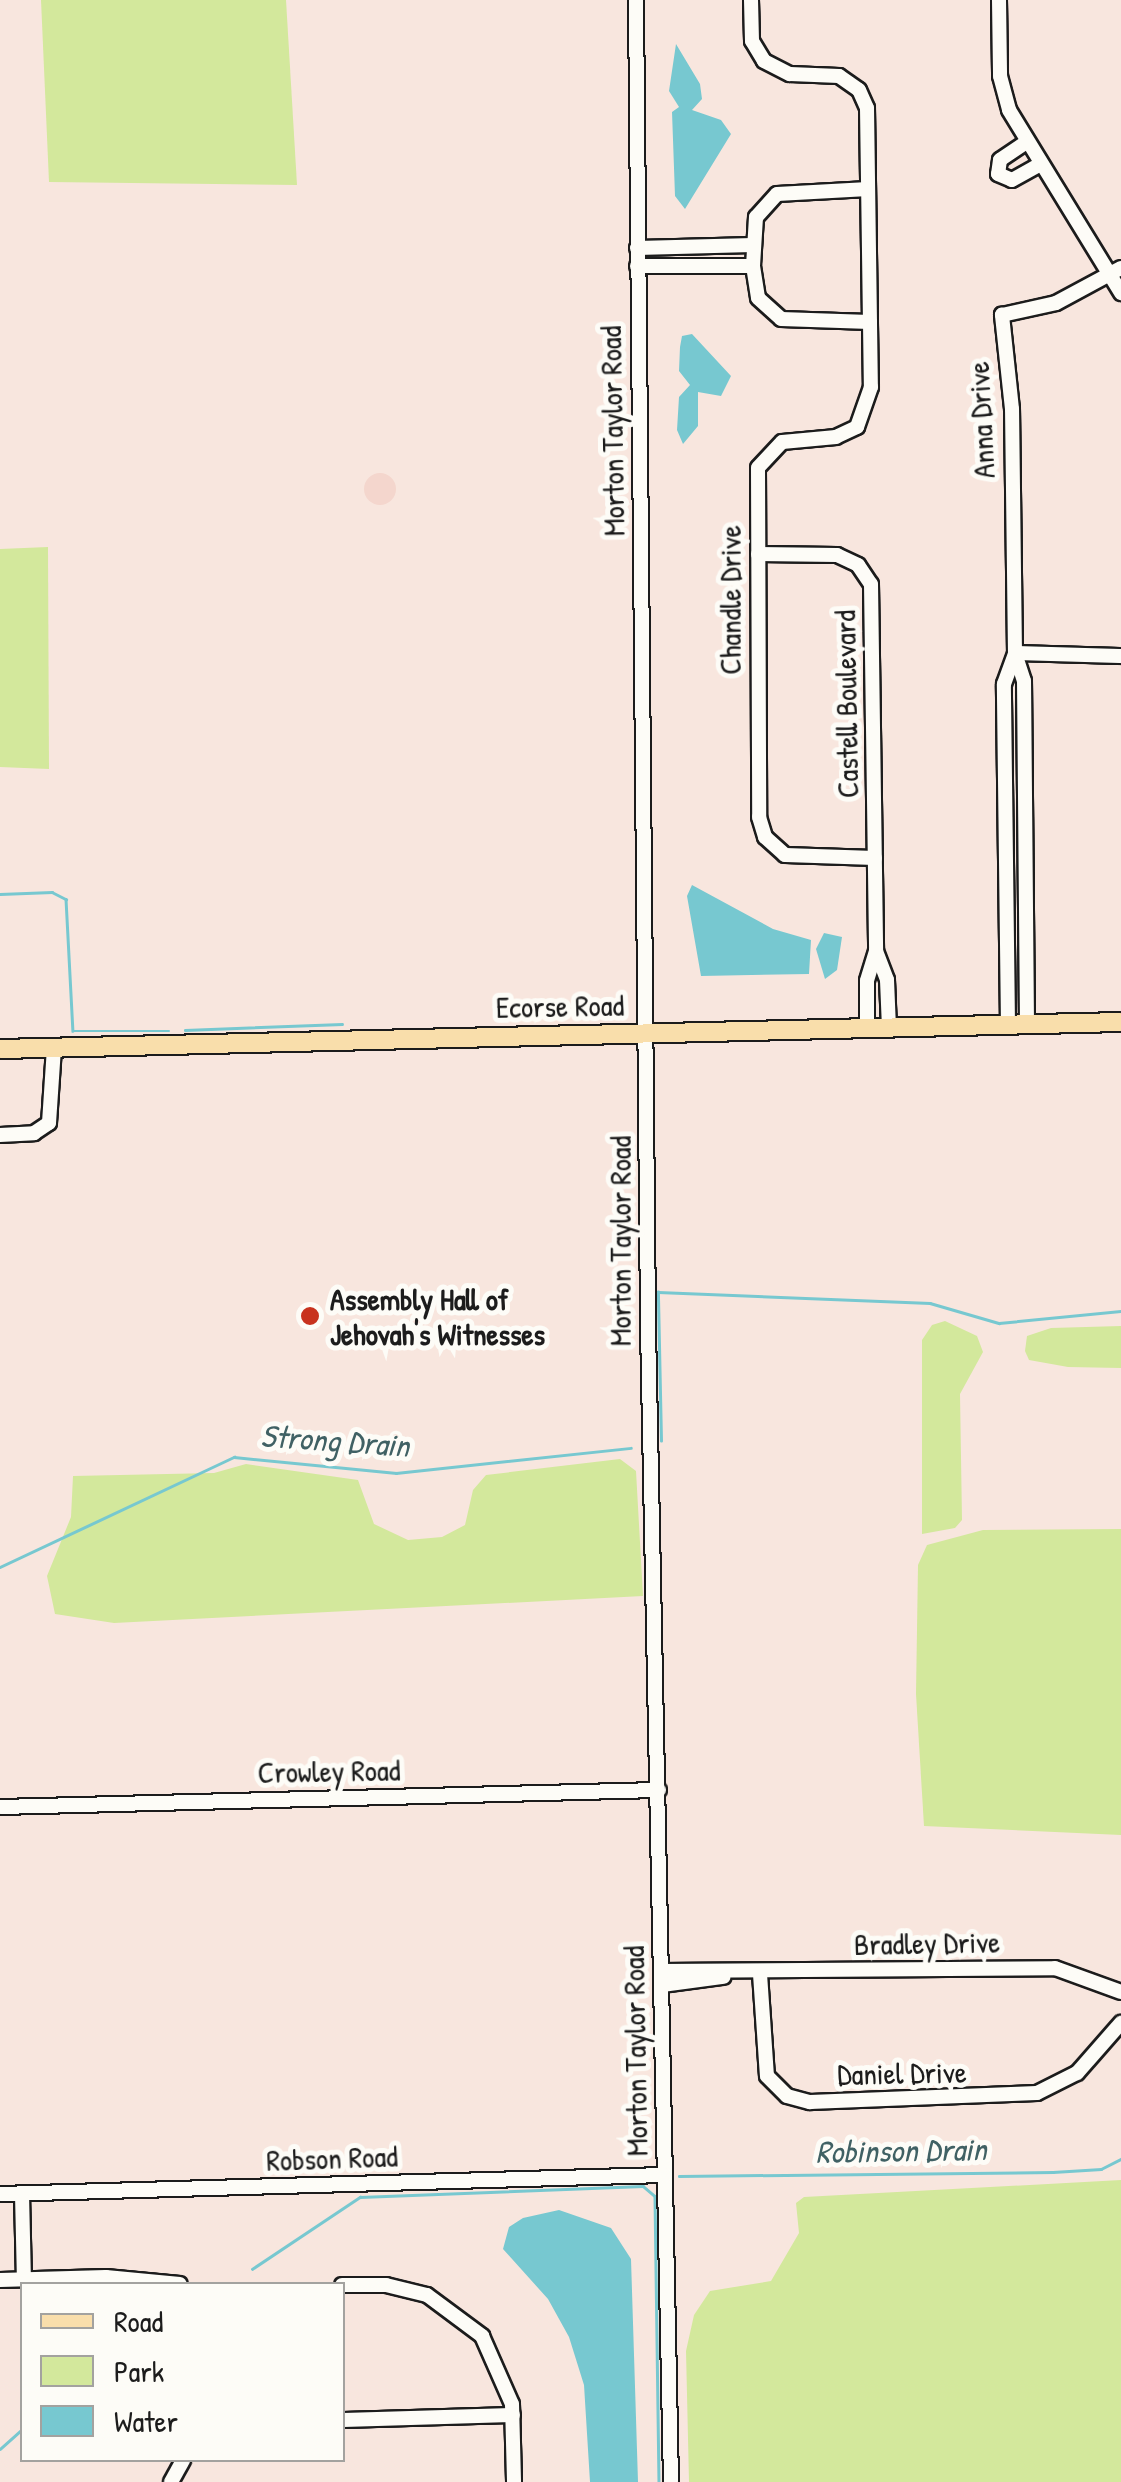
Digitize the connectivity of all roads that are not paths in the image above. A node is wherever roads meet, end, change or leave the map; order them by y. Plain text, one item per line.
1 (636, 0) edge
2 (750, 0) edge
3 (999, 0) edge
4 (1026, 143) junction
5 (1039, 164) junction
6 (868, 189) junction
7 (753, 245) junction
8 (637, 248) junction
9 (637, 266) junction
10 (753, 266) junction
11 (1116, 272) edge
12 (1121, 293) edge
13 (870, 322) junction
14 (758, 554) junction
15 (1015, 654) junction
16 (1121, 656) edge
17 (875, 858) junction
18 (876, 951) junction
19 (1121, 1022) edge
20 (1017, 1024) junction
21 (867, 1028) junction
22 (889, 1028) junction
23 (646, 1032) junction
24 (54, 1048) junction
25 (0, 1049) edge
26 (0, 1135) edge
27 (659, 1790) junction
28 (0, 1807) edge
29 (760, 1974) junction
30 (662, 1978) junction
31 (1121, 1992) edge
32 (1121, 2023) edge
33 (664, 2174) junction
34 (0, 2194) edge
35 (22, 2194) junction
36 (24, 2279) junction
37 (0, 2280) edge
38 (118, 2282) edge
39 (345, 2285) edge
40 (513, 2415) junction
41 (345, 2420) edge
42 (514, 2482) edge
43 (671, 2482) edge

1 - 8 street, Morton Taylor Road
2 - 6 street, Chandle Drive
3 - 4 street
4 - 5 street
4 - 5 street
5 - 11 street
6 - 7 street
6 - 13 street, Chandle Drive
7 - 8 street
7 - 10 street
8 - 9 street, Morton Taylor Road
9 - 10 street
9 - 23 street, Morton Taylor Road
10 - 13 street
11 - 12 street
11 - 15 street, Anna Drive
13 - 14 street, Chandle Drive
14 - 17 street, Castell Boulevard
14 - 17 street, Chandle Drive
15 - 16 street
15 - 20 street, Anna Drive
17 - 18 street, Castell Boulevard
18 - 21 street, Castell Boulevard
18 - 22 street, Castell Boulevard
19 - 20 main road, Ecorse Road
20 - 22 main road, Ecorse Road
21 - 22 main road, Ecorse Road
21 - 23 main road, Ecorse Road
23 - 24 main road, Ecorse Road
23 - 27 street, Morton Taylor Road
24 - 25 main road, Ecorse Road
24 - 26 street
27 - 28 street, Crowley Road
27 - 30 street, Morton Taylor Road
29 - 30 street, Bradley Drive
29 - 31 street, Bradley Drive
29 - 32 street, Daniel Drive
30 - 33 street, Morton Taylor Road
33 - 35 street, Robson Road
33 - 43 street, Morton Taylor Road
34 - 35 street, Robson Road
35 - 36 street
36 - 37 street
36 - 38 street
39 - 40 street
40 - 41 street
40 - 42 street

